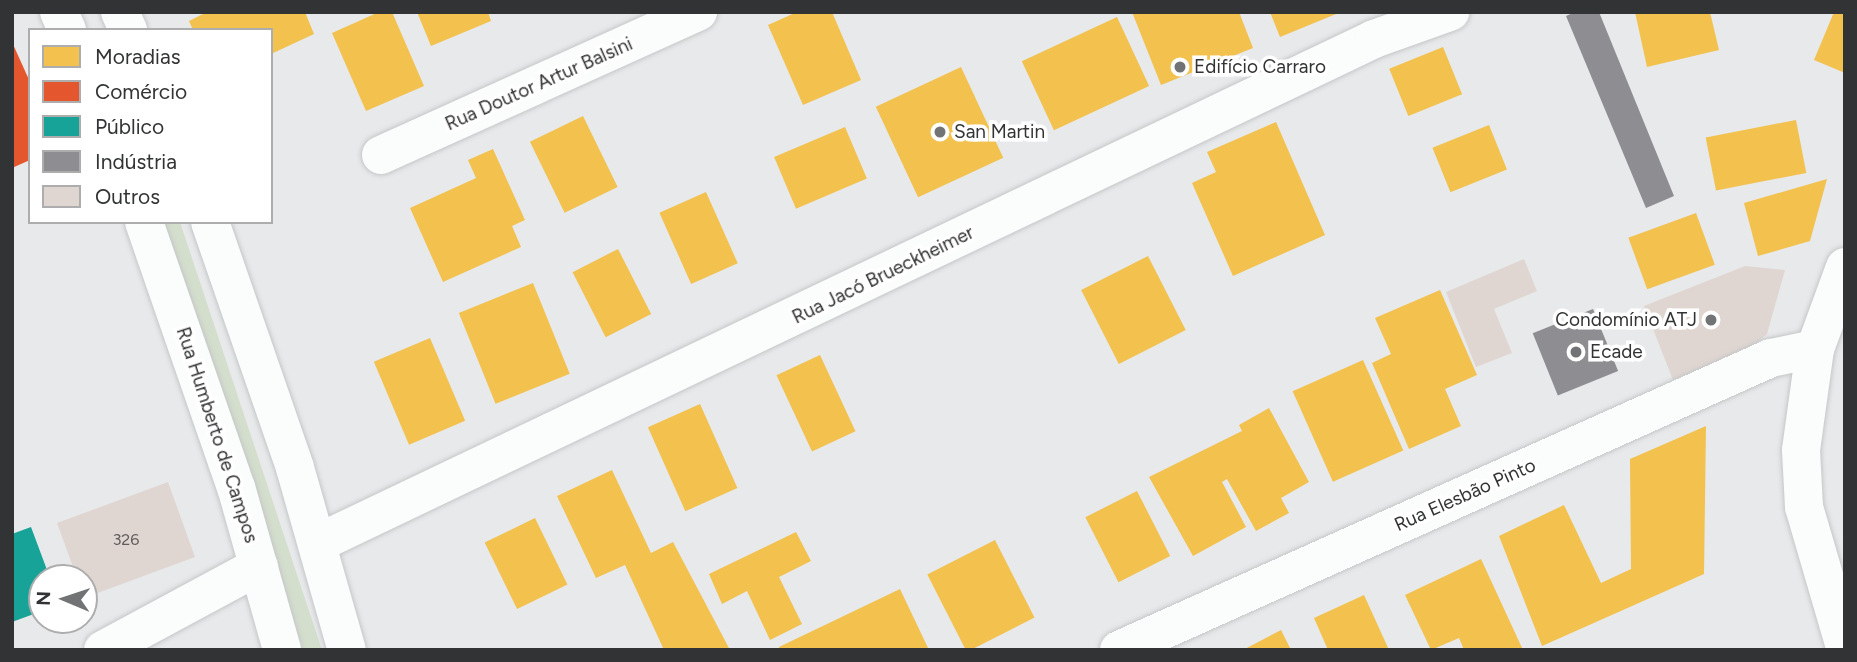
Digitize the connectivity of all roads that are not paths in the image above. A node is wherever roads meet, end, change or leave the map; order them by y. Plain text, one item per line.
1 (59, 12) edge
2 (120, 12) edge
3 (698, 12) edge
4 (1450, 12) edge
5 (66, 28) edge
6 (127, 28) edge
7 (381, 155) dead end
8 (145, 224) edge
9 (211, 224) edge
10 (1845, 267) edge
11 (1815, 349) junction
12 (318, 543) junction
13 (259, 566) junction
14 (1838, 604) edge
15 (1845, 647) edge
16 (103, 650) edge
17 (282, 650) edge
18 (347, 650) edge
19 (1119, 650) edge

1 - 5 street
2 - 6 street
3 - 7 street, Rua Doutor Artur Balsini
4 - 12 street, Rua Jacó Brueckheimer
8 - 13 street, Rua Humberto de Campos
9 - 12 street
10 - 11 street
11 - 14 street
11 - 19 street, Rua Elesbão Pinto
12 - 18 street
13 - 16 street
13 - 17 street, Rua Humberto de Campos
14 - 15 street

